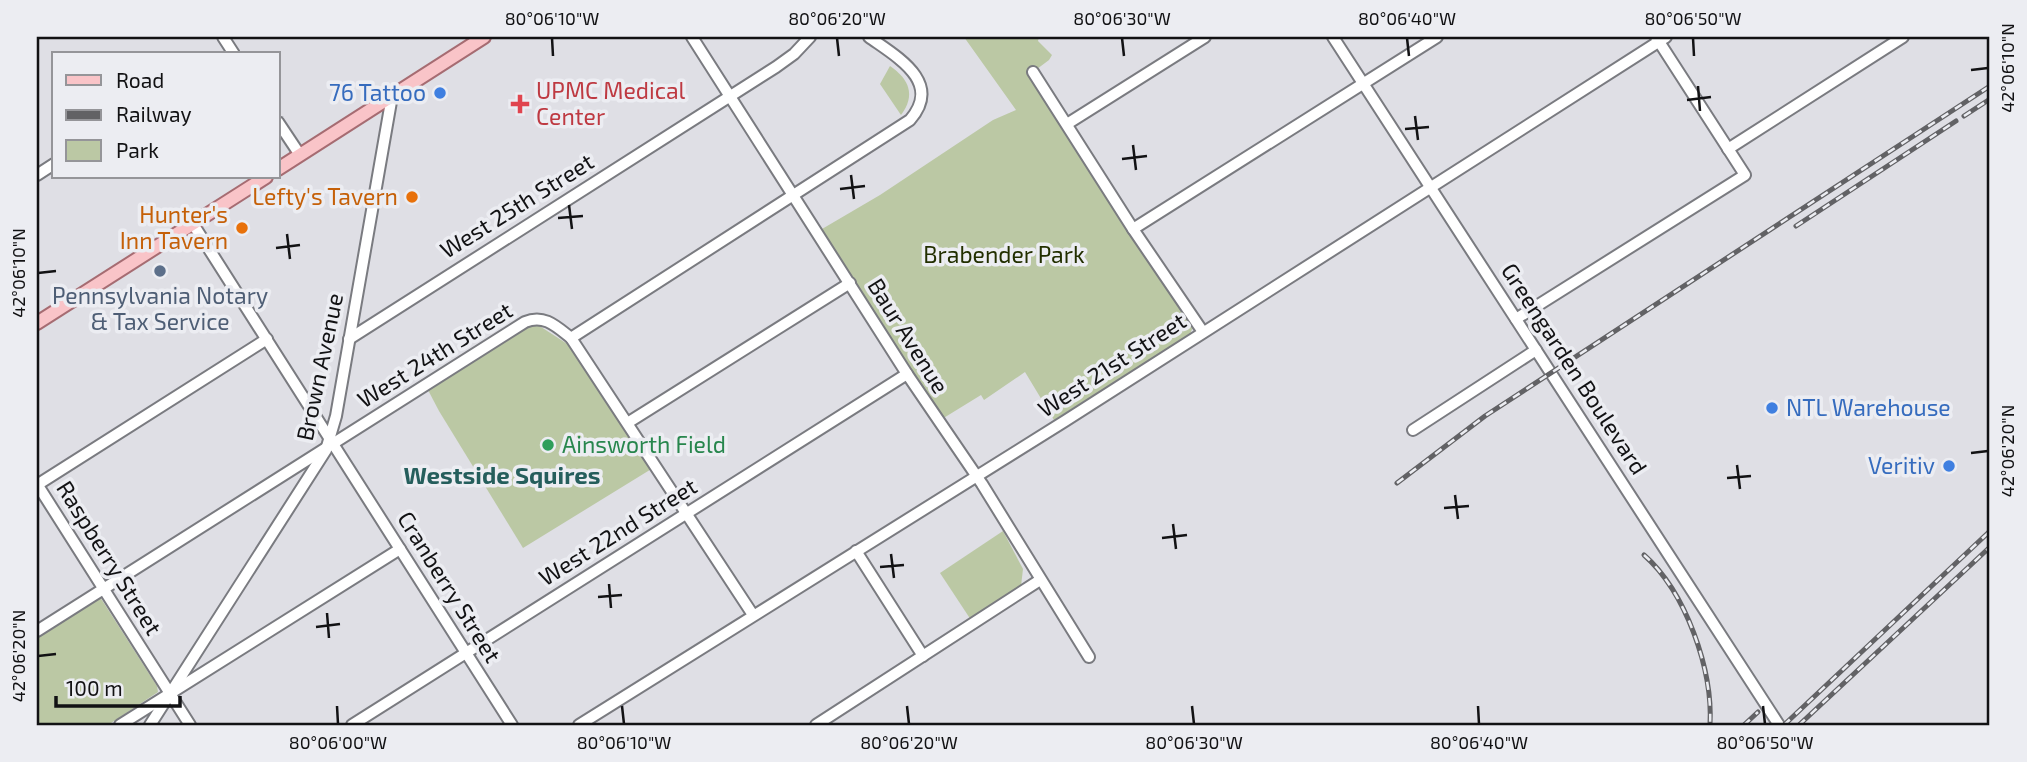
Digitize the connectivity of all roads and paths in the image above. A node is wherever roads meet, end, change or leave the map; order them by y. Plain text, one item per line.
1 (485, 37) edge
2 (692, 37) edge
3 (810, 37) edge
4 (869, 37) edge
5 (1205, 37) edge
6 (1333, 37) edge
7 (1437, 37) edge
8 (1903, 37) edge
9 (1660, 38) edge
10 (1033, 72) dead end
11 (1363, 83) junction
12 (392, 96) junction
13 (730, 96) junction
14 (1067, 124) junction
15 (280, 125) edge
16 (1728, 149) junction
17 (300, 155) junction
18 (52, 165) edge
19 (280, 168) edge
20 (37, 175) edge
21 (264, 178) edge
22 (1430, 186) junction
23 (794, 196) junction
24 (193, 224) junction
25 (1133, 229) junction
26 (850, 283) junction
27 (1516, 318) junction
28 (37, 323) edge
29 (1203, 332) junction
30 (571, 338) junction
31 (267, 339) junction
32 (349, 339) junction
33 (1536, 350) junction
34 (907, 374) junction
35 (628, 422) junction
36 (1413, 430) dead end
37 (330, 443) junction
38 (975, 476) junction
39 (37, 484) edge
40 (687, 513) junction
41 (400, 549) junction
42 (856, 551) junction
43 (1040, 580) junction
44 (103, 589) junction
45 (752, 615) junction
46 (37, 631) edge
47 (466, 653) junction
48 (923, 656) junction
49 (1089, 657) dead end
50 (170, 694) junction
51 (120, 725) edge
52 (150, 725) edge
53 (190, 725) edge
54 (352, 725) edge
55 (512, 725) edge
56 (579, 725) edge
57 (816, 725) edge
58 (1779, 725) edge

1 - 12 main road
2 - 13 street, Baur Avenue
3 - 13 street, West 25th Street
4 - 23 street
5 - 14 street
6 - 11 street, Greengarden Boulevard
7 - 11 street
8 - 16 street
9 - 16 street
9 - 22 street, West 21st Street
10 - 14 street
11 - 22 street, Greengarden Boulevard
11 - 25 street
12 - 17 main road
12 - 32 street, Brown Avenue
13 - 23 street, Baur Avenue
13 - 32 street, West 25th Street
14 - 25 street
15 - 17 street
16 - 27 street
17 - 19 main road
18 - 20 street
21 - 24 main road
22 - 27 street, Greengarden Boulevard
22 - 29 street, West 21st Street
23 - 26 street, Baur Avenue
23 - 30 street
24 - 28 main road
24 - 31 street, Cranberry Street
25 - 29 street
26 - 34 street, Baur Avenue
26 - 35 street
27 - 33 street, Greengarden Boulevard
29 - 38 street, West 21st Street
30 - 35 street
30 - 37 street, West 24th Street
31 - 37 street, Cranberry Street
31 - 39 street
32 - 37 street, Brown Avenue
33 - 36 street
33 - 58 street, Greengarden Boulevard
34 - 38 street, Baur Avenue
34 - 40 street, West 22nd Street
35 - 40 street
37 - 41 street, Cranberry Street
37 - 44 street, West 24th Street
37 - 50 street, Brown Avenue
38 - 42 street, West 21st Street
38 - 43 street, Baur Avenue
39 - 44 street, Raspberry Street
40 - 45 street
40 - 47 street, West 22nd Street
41 - 47 street, Cranberry Street
41 - 50 street
42 - 45 street, West 21st Street
42 - 48 street
43 - 48 street
43 - 49 street, Baur Avenue
44 - 46 street, West 24th Street
44 - 50 street, Raspberry Street
45 - 56 street, West 21st Street
47 - 54 street, West 22nd Street
47 - 55 street, Cranberry Street
48 - 57 street
50 - 51 street
50 - 52 street, Brown Avenue
50 - 53 street, Raspberry Street

